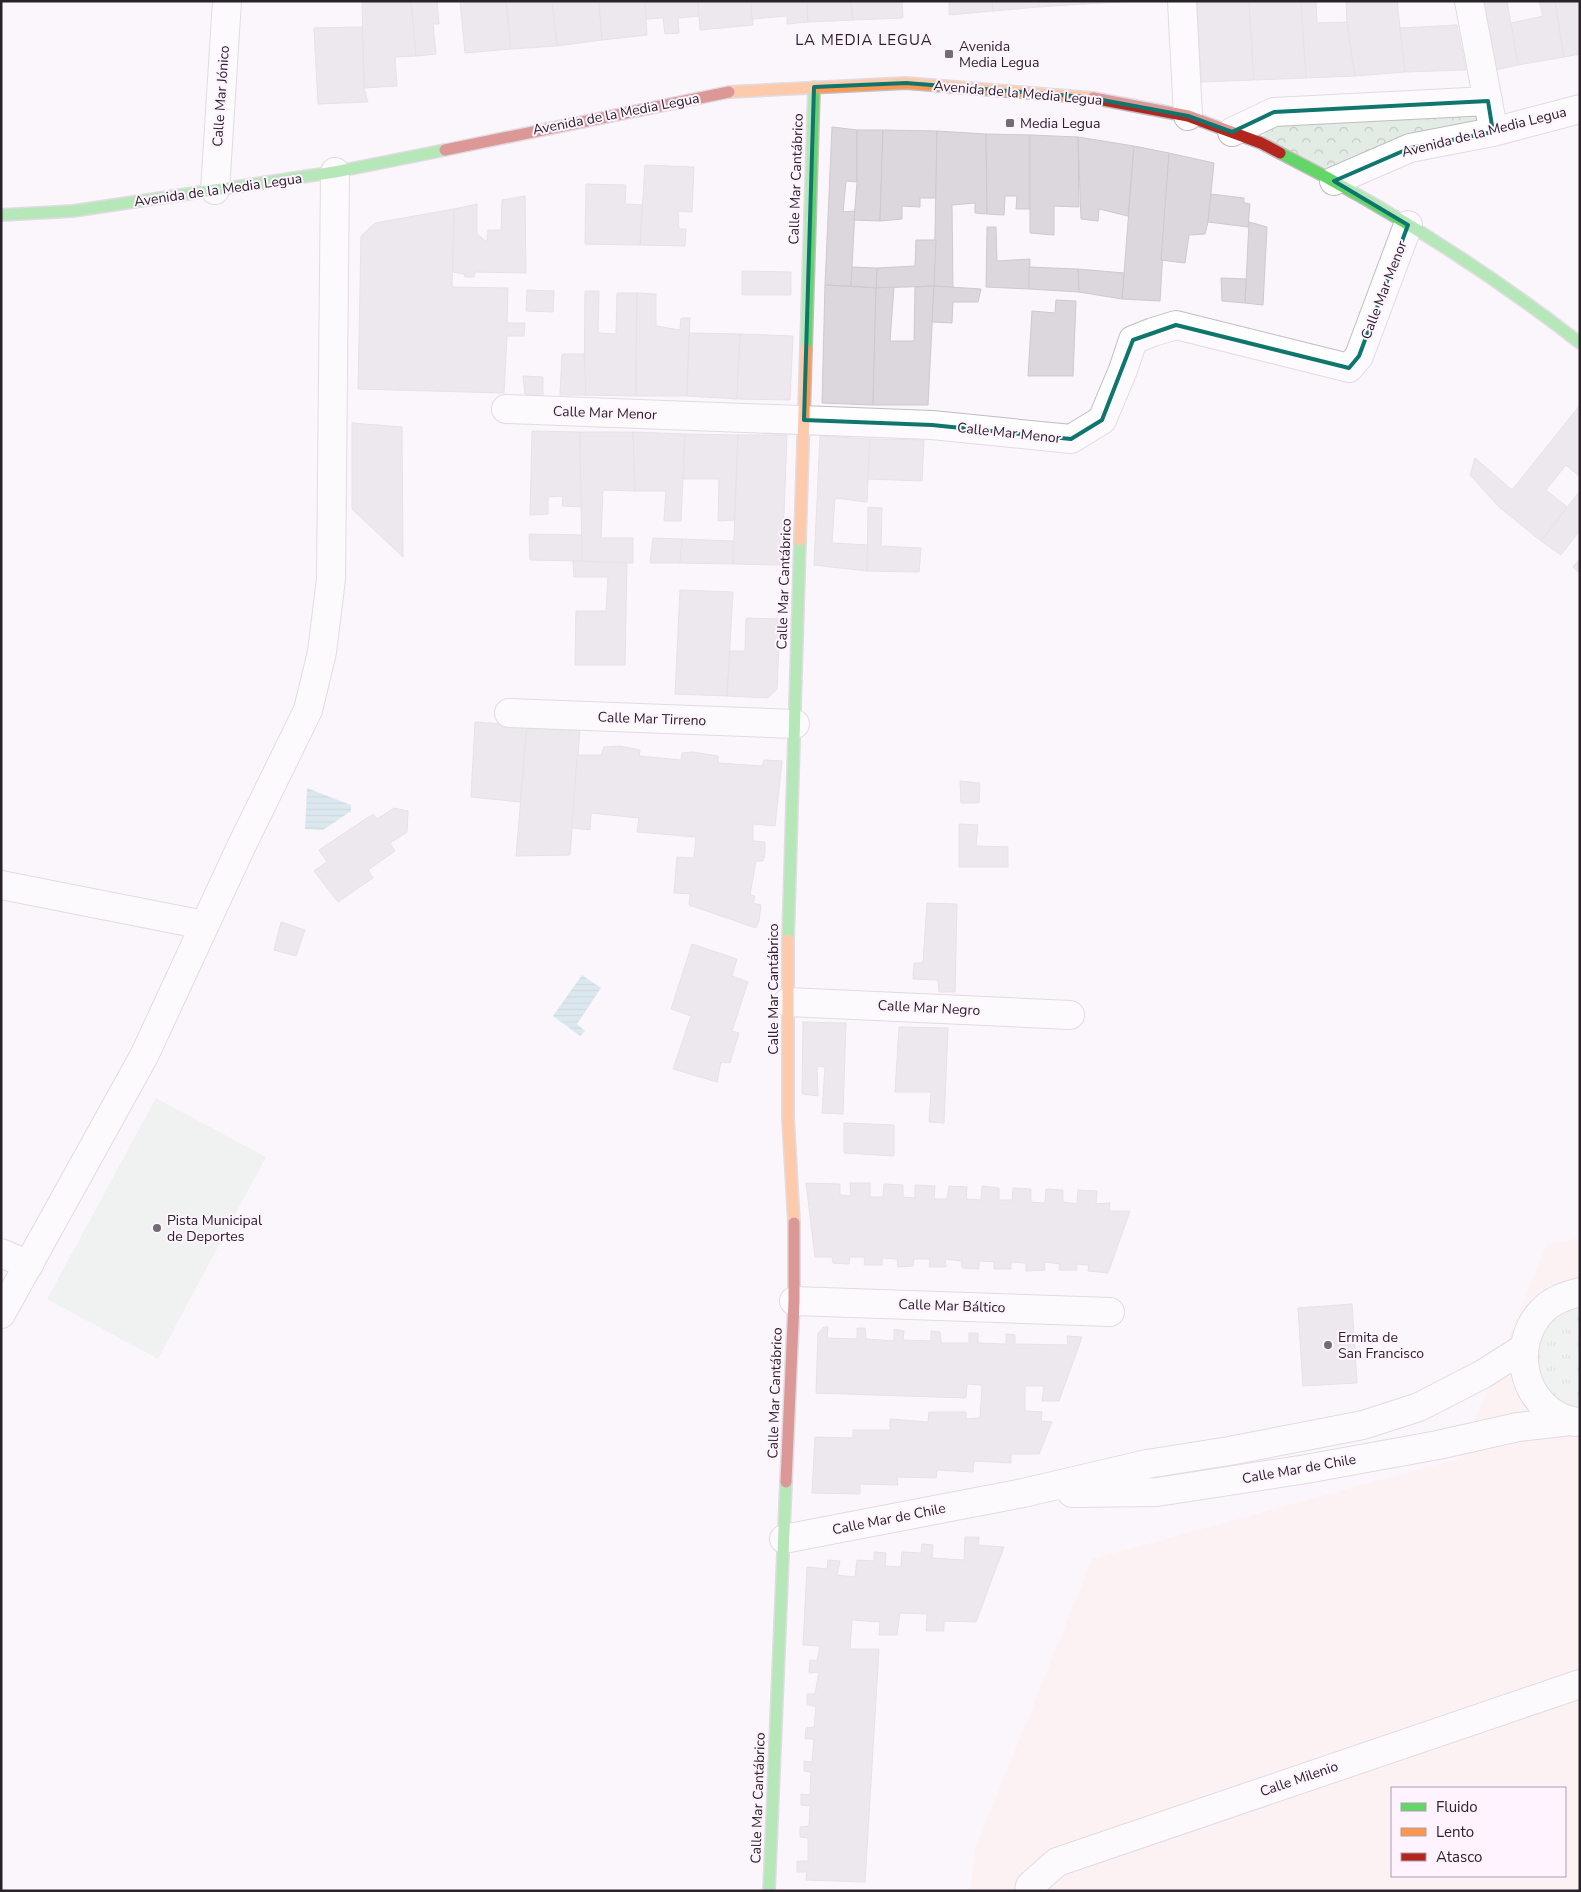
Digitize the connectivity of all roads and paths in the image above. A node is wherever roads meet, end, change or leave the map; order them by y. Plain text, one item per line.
1 (227, 1) edge
2 (1182, 1) edge
3 (1469, 1) edge
4 (814, 87) junction
5 (1488, 100) junction
6 (1580, 109) edge
7 (1188, 116) junction
8 (1232, 132) junction
9 (1493, 132) junction
10 (335, 172) junction
11 (1334, 181) junction
12 (215, 190) junction
13 (1, 215) edge
14 (1408, 226) junction
15 (1580, 343) edge
16 (506, 409) dead end
17 (804, 420) junction
18 (509, 713) dead end
19 (795, 724) junction
20 (1, 885) edge
21 (204, 925) junction
22 (788, 1002) junction
23 (1070, 1015) dead end
24 (1, 1253) edge
25 (29, 1265) junction
26 (1580, 1292) edge
27 (794, 1301) junction
28 (1110, 1312) dead end
29 (1, 1314) edge
30 (1524, 1348) junction
31 (1576, 1422) edge
32 (1023, 1493) junction
33 (784, 1539) junction
34 (1580, 1684) edge
35 (769, 1891) edge
36 (1029, 1891) edge

1 - 12 street, Calle Mar Jónico
2 - 7 street
3 - 5 street
4 - 7 street, Avenida de la Media Legua
4 - 10 street, Avenida de la Media Legua
4 - 17 street, Calle Mar Cantábrico
5 - 8 street
5 - 9 street
6 - 9 street, Avenida de la Media Legua
7 - 8 street, Avenida de la Media Legua
8 - 11 street, Avenida de la Media Legua
9 - 11 street, Avenida de la Media Legua
10 - 12 street, Avenida de la Media Legua
10 - 21 street
11 - 14 street, Avenida de la Media Legua
12 - 13 street, Avenida de la Media Legua
14 - 15 street, Avenida de la Media Legua
14 - 17 street, Calle Mar Menor
16 - 17 street, Calle Mar Menor
17 - 19 street, Calle Mar Cantábrico
18 - 19 street, Calle Mar Tirreno
19 - 22 street, Calle Mar Cantábrico
20 - 21 street
21 - 25 street
22 - 23 street, Calle Mar Negro
22 - 27 street, Calle Mar Cantábrico
24 - 25 street
25 - 29 street
26 - 30 street, Calle Mar de Chile
27 - 28 street, Calle Mar Báltico
27 - 33 street, Calle Mar Cantábrico
30 - 31 street, Calle Mar de Chile
30 - 32 street, Calle Mar de Chile
31 - 32 street, Calle Mar de Chile
32 - 33 street, Calle Mar de Chile
33 - 35 street, Calle Mar Cantábrico
34 - 36 street, Calle Milenio

